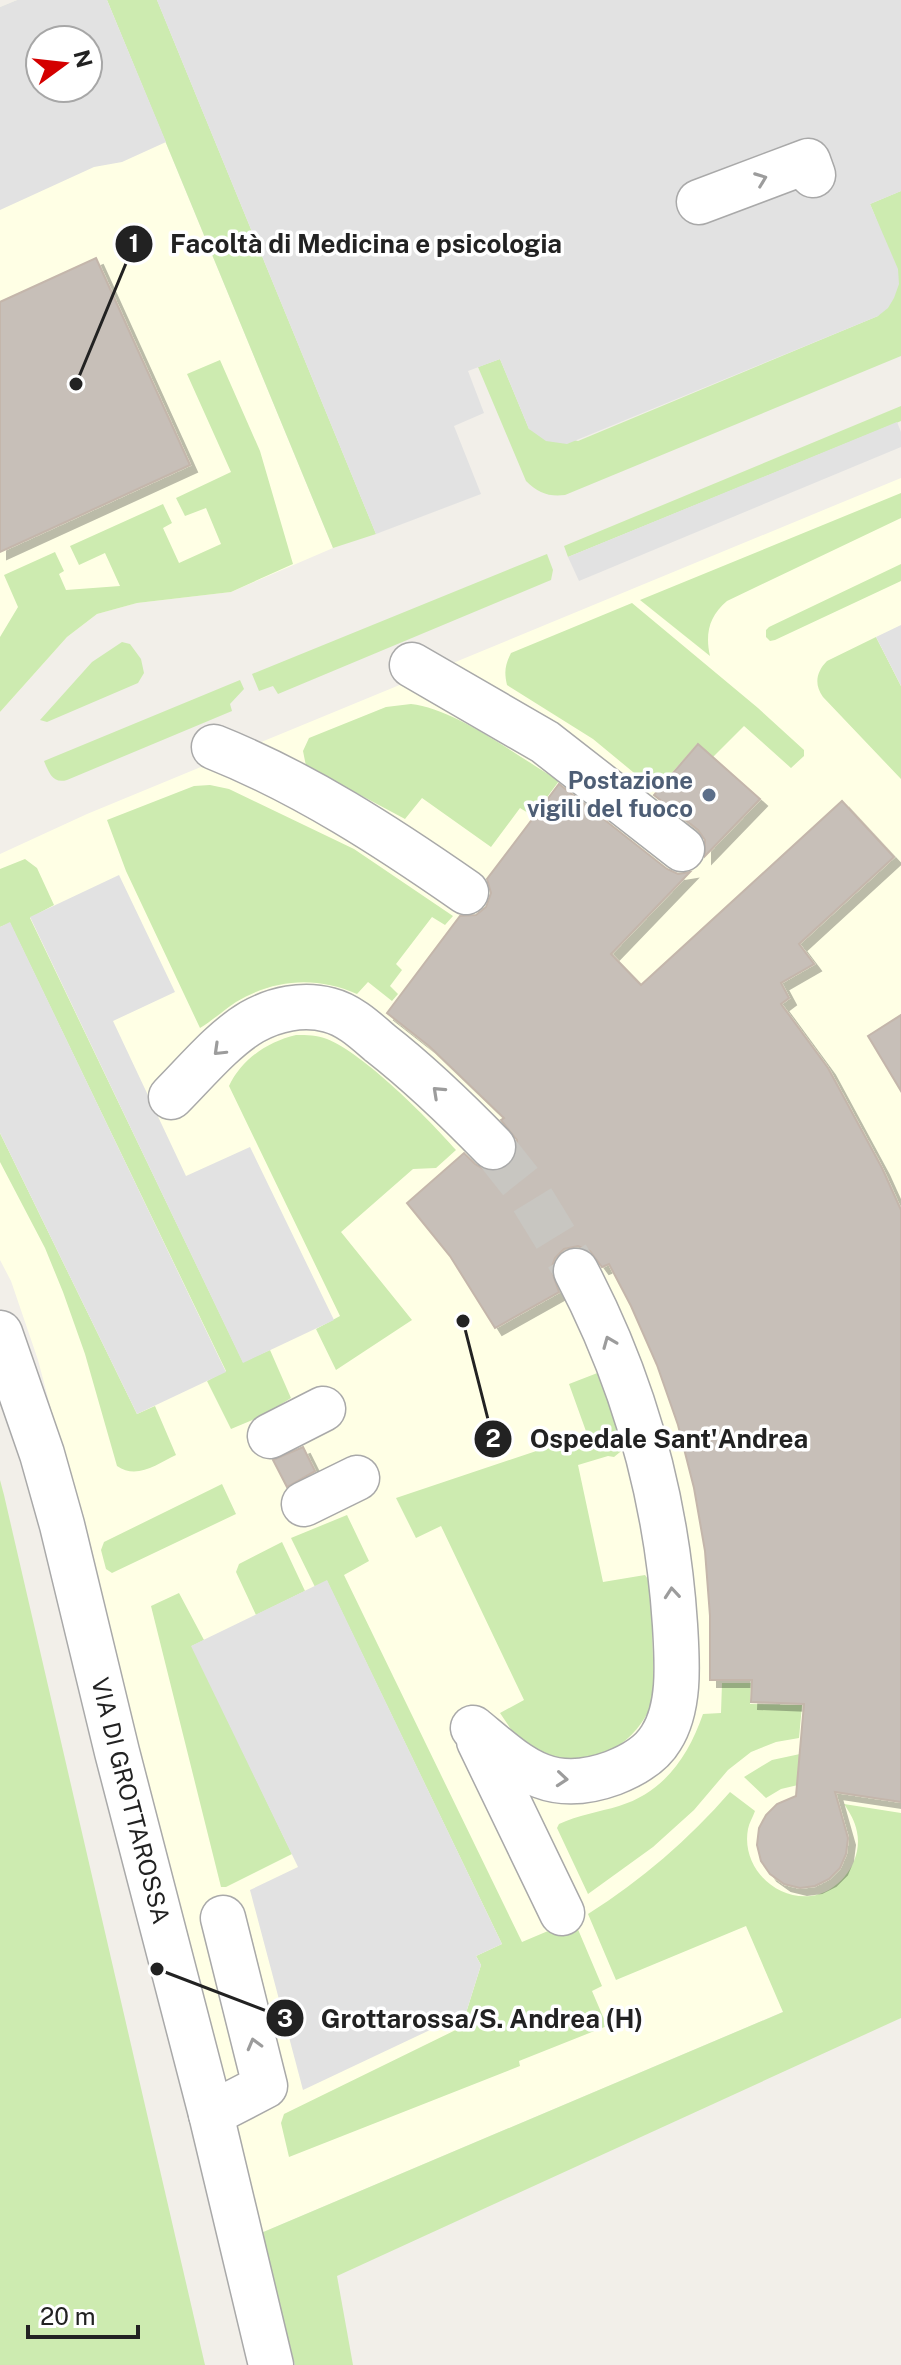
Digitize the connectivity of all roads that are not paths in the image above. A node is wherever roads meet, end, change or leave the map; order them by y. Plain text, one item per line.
1 (813, 175) dead end
2 (699, 202) dead end
3 (412, 665) dead end
4 (214, 747) dead end
5 (682, 849) dead end
6 (466, 892) dead end
7 (171, 1097) dead end
8 (493, 1147) tunnel mouth
9 (576, 1271) tunnel mouth
10 (0, 1333) edge
11 (323, 1409) dead end
12 (270, 1436) dead end
13 (357, 1478) dead end
14 (304, 1504) dead end
15 (562, 1913) dead end
16 (223, 1918) dead end
17 (211, 2114) junction
18 (271, 2365) edge

2 -> 1 street
3 - 5 street
4 - 6 street
8 -> 7 street
15 -> 9 street
10 - 17 street, VIA DI GROTTAROSSA
11 - 12 street
13 - 14 street
17 -> 16 street
17 - 18 street, VIA DI GROTTAROSSA

